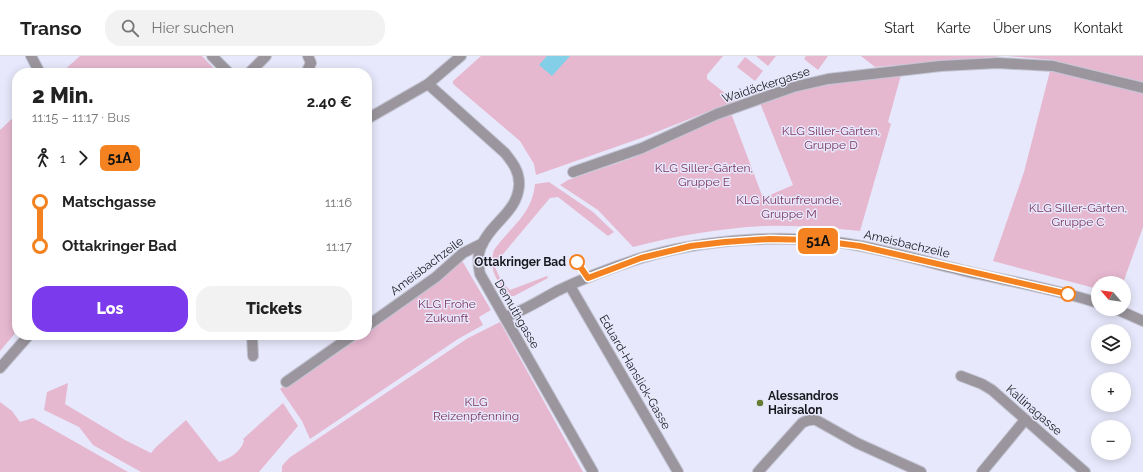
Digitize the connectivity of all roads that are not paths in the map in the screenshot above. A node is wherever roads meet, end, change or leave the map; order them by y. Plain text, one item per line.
1 (31, 56) edge
2 (212, 56) edge
3 (266, 56) edge
4 (308, 56) edge
5 (461, 56) edge
6 (37, 68) edge
7 (224, 68) edge
8 (254, 68) edge
9 (308, 68) edge
10 (428, 84) junction
11 (1143, 88) edge
12 (372, 116) edge
13 (573, 172) dead end
14 (483, 243) junction
15 (570, 286) junction
16 (1091, 301) edge
17 (1131, 316) edge
18 (505, 317) junction
19 (1143, 321) edge
20 (372, 322) edge
21 (25, 340) edge
22 (252, 340) edge
23 (346, 340) edge
24 (253, 356) dead end
25 (0, 368) edge
26 (961, 376) dead end
27 (286, 382) dead end
28 (1025, 420) junction
29 (593, 472) edge
30 (678, 472) edge
31 (758, 472) edge
32 (921, 472) edge
33 (982, 472) edge
34 (1085, 472) edge

1 - 6 street
2 - 7 street
3 - 8 street
4 - 9 street
5 - 10 street
10 - 12 street
10 - 14 street, Demuthgasse
11 - 13 street, Waidäckergasse
14 - 18 street, Demuthgasse
14 - 20 street, Ameisbachzeile
15 - 16 street, Ameisbachzeile
15 - 18 street, Ameisbachzeile
15 - 30 street, Eduard-Hanslick-Gasse
17 - 19 street
18 - 29 street, Demuthgasse
21 - 25 street
22 - 24 street
23 - 27 street
26 - 28 street, Kallinagasse
28 - 33 street
28 - 34 street, Kallinagasse
31 - 32 street

